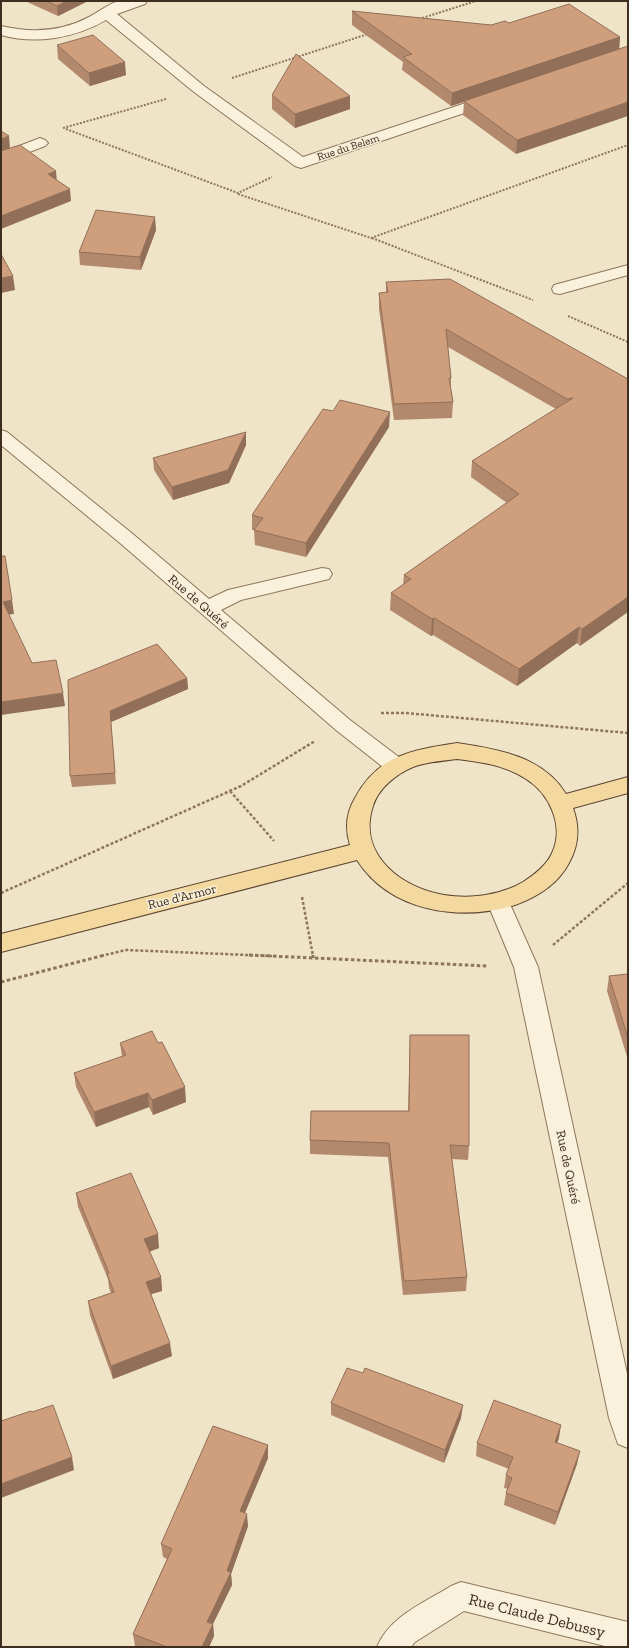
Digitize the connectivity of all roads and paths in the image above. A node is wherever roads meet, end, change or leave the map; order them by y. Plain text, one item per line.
1 (127, 1) edge
2 (140, 1) edge
3 (107, 13) junction
4 (1, 30) edge
5 (509, 93) edge
6 (40, 142) dead end
7 (628, 145) edge
8 (1, 158) edge
9 (238, 193) dead end
10 (371, 238) junction
11 (628, 270) edge
12 (560, 289) joint
13 (531, 300) junction
14 (538, 303) dead end
15 (566, 315) dead end
16 (628, 342) edge
17 (1, 436) edge
18 (322, 574) dead end
19 (208, 608) junction
20 (343, 725) junction
21 (628, 733) edge
22 (396, 766) junction
23 (628, 785) edge
24 (561, 803) junction
25 (363, 850) junction
26 (628, 883) edge
27 (1, 893) edge
28 (498, 902) junction
29 (1, 943) edge
30 (526, 968) junction
31 (1, 982) edge
32 (626, 1423) edge
33 (628, 1637) edge
34 (392, 1647) edge

1 - 3 street
2 - 3 street
3 - 4 street
3 - 5 street, Rue du Belem
6 - 8 street
7 - 10 path
9 - 10 path
10 - 13 path
11 - 12 street
12 - 13 path
13 - 14 path
15 - 16 path
17 - 19 street, Rue de Quéré
18 - 19 street
19 - 20 street, Rue de Quéré
20 - 21 path
20 - 22 street, Rue de Quéré
20 - 27 path
22 - 24 main road
22 - 25 main road
23 - 24 main road
24 - 28 main road
25 - 28 main road
25 - 29 main road, Rue d'Armor
26 - 30 path
28 - 30 street, Rue de Quéré
30 - 31 path
30 - 32 street, Rue de Quéré
33 - 34 street, Rue Claude Debussy

